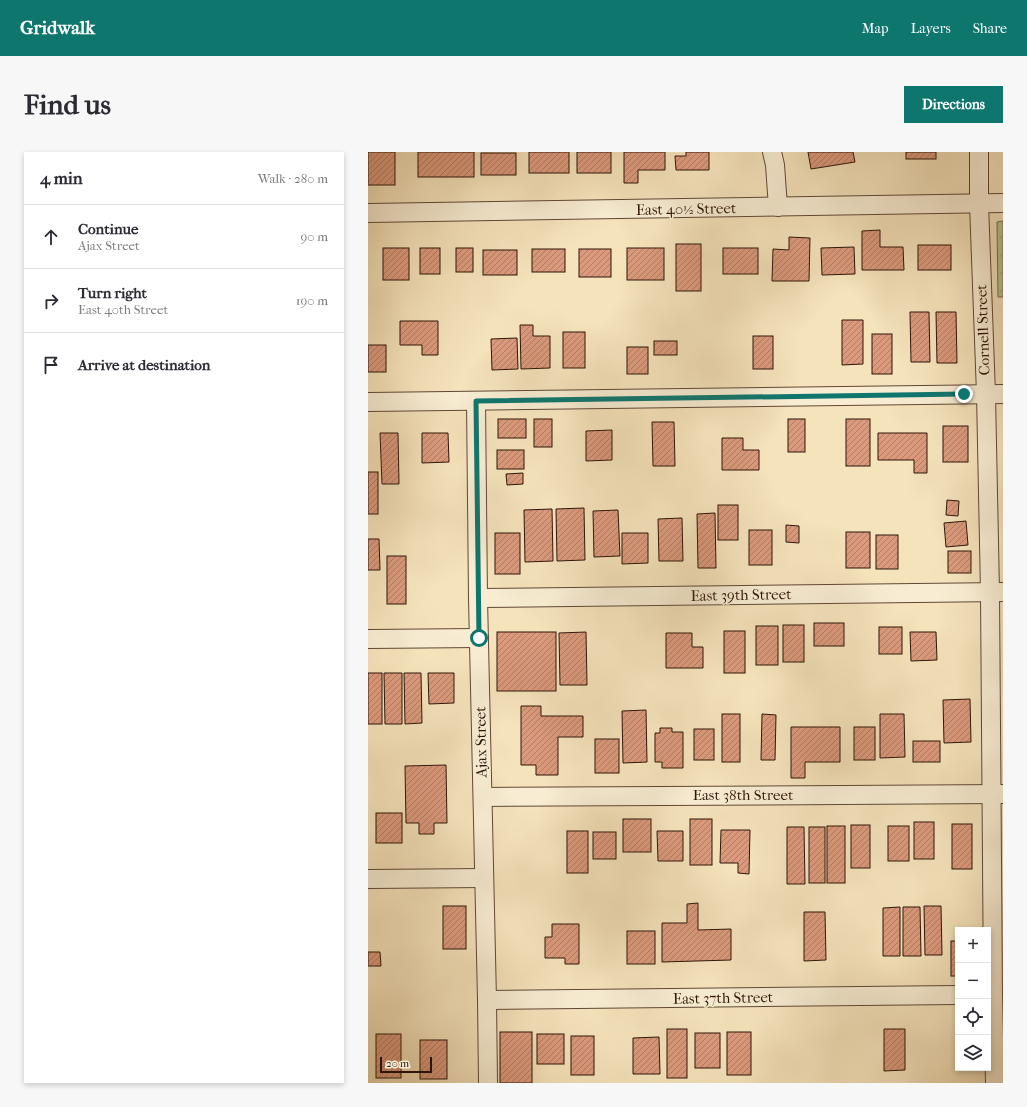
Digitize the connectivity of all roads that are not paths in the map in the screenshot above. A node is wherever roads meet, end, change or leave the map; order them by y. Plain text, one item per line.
1 (772, 152) edge
2 (979, 152) edge
3 (979, 204) junction
4 (1003, 204) edge
5 (778, 207) junction
6 (368, 213) edge
7 (994, 394) edge
8 (476, 401) junction
9 (368, 402) edge
10 (997, 592) edge
11 (478, 598) junction
12 (479, 638) junction
13 (368, 639) edge
14 (998, 794) edge
15 (483, 797) junction
16 (484, 878) junction
17 (368, 879) edge
18 (995, 994) edge
19 (955, 995) edge
20 (487, 1000) junction
21 (488, 1083) edge
22 (995, 1083) edge

1 - 5 street
2 - 3 street, Cornell Street
3 - 4 street, East 40½ Street
3 - 5 street, East 40½ Street
3 - 7 street, Cornell Street
5 - 6 street, East 40½ Street
7 - 8 street
7 - 10 street, Cornell Street
8 - 9 street
8 - 11 street, Ajax Street
10 - 11 street, East 39th Street
10 - 14 street, Cornell Street
11 - 12 street, Ajax Street
12 - 13 street
12 - 15 street, Ajax Street
14 - 15 street, East 38th Street
14 - 18 street, Cornell Street
15 - 16 street, Ajax Street
16 - 17 street
16 - 20 street, Ajax Street
18 - 22 street, Cornell Street
19 - 20 street, East 37th Street
20 - 21 street, Ajax Street

